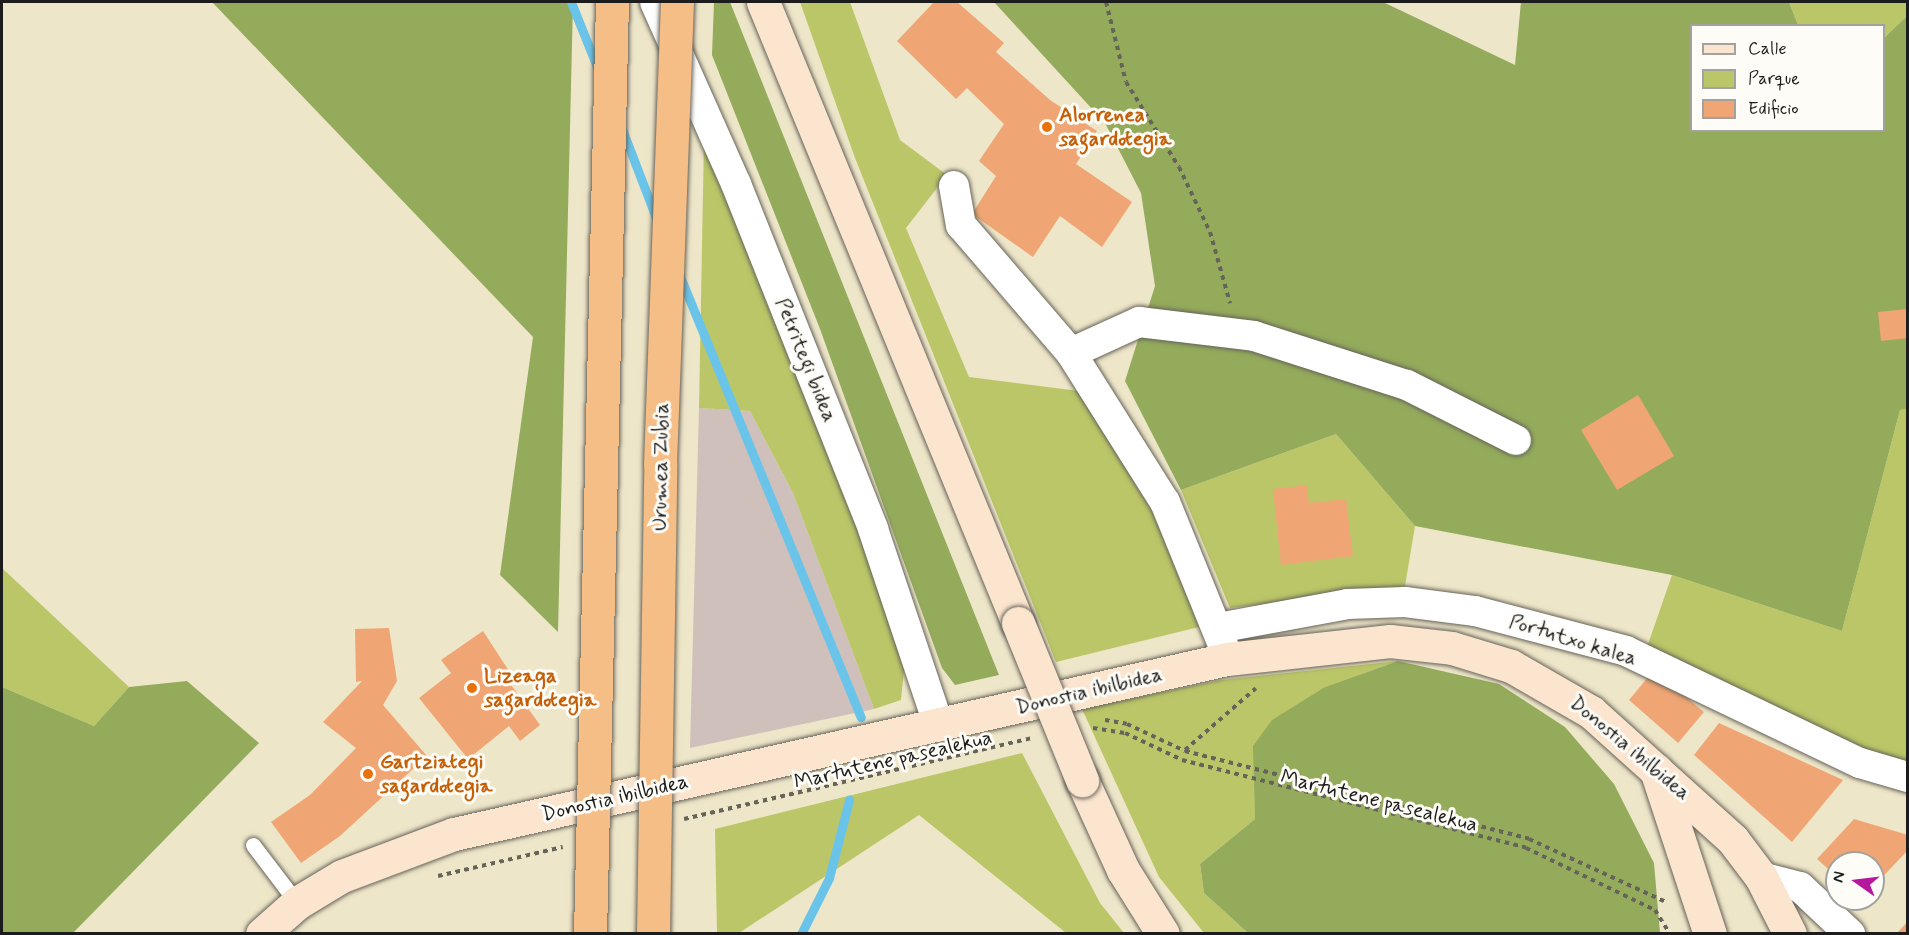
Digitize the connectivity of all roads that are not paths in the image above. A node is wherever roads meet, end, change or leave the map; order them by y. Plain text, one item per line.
1 (612, 2) edge
2 (655, 2) edge
3 (677, 2) edge
4 (763, 2) edge
5 (954, 186) dead end
6 (1071, 353) junction
7 (1516, 440) dead end
8 (1218, 628) junction
9 (1227, 659) junction
10 (939, 726) junction
11 (1653, 762) junction
12 (1908, 777) edge
13 (253, 845) dead end
14 (1764, 884) junction
15 (297, 903) junction
16 (1845, 929) edge
17 (262, 933) edge
18 (590, 933) edge
19 (653, 933) edge
20 (1163, 933) edge
21 (1710, 933) edge
22 (1780, 933) edge
23 (1790, 933) edge

1 - 18 highway, bridge
2 - 10 street, Petritegi bidea
3 - 19 highway, Urumea Zubia, bridge
4 - 20 main road, bridge
5 - 6 street
6 - 7 street
6 - 8 street
8 - 9 street
8 - 12 street, Portutxo kalea
9 - 10 main road, Donostia ibilbidea
9 - 11 main road, Donostia ibilbidea
10 - 15 main road, Donostia ibilbidea
11 - 14 main road, Donostia ibilbidea
11 - 21 main road
13 - 15 lane
14 - 16 street
14 - 22 main road
14 - 23 main road
15 - 17 main road, Donostia ibilbidea

